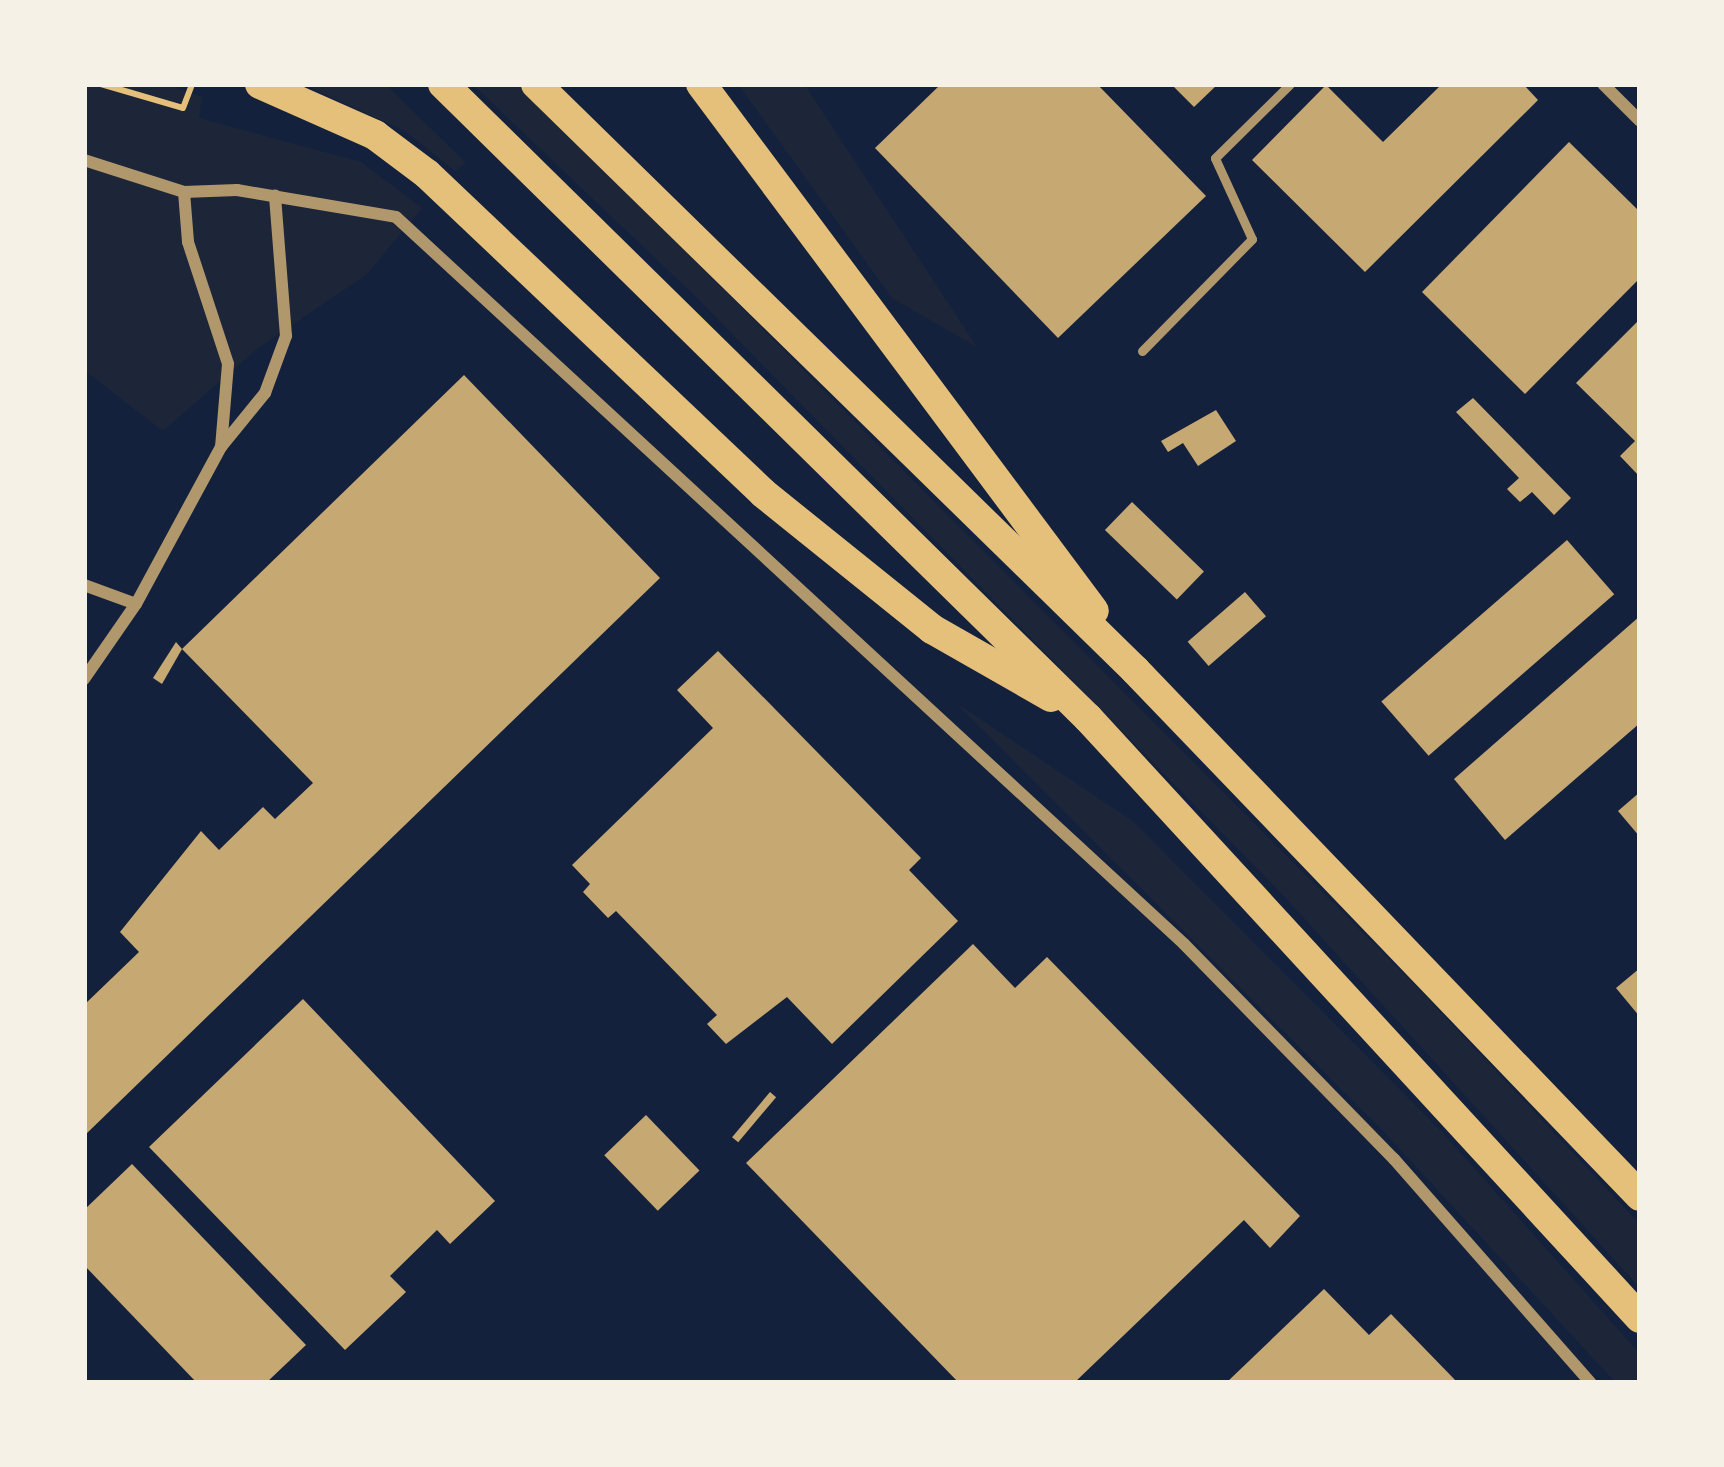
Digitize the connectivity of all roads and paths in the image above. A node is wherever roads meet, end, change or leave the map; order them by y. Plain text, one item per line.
1 (101, 84) edge
2 (191, 84) edge
3 (260, 84) edge
4 (443, 84) edge
5 (536, 84) edge
6 (700, 84) edge
7 (1290, 84) edge
8 (1603, 84) edge
9 (1640, 121) edge
10 (84, 160) edge
11 (184, 191) junction
12 (275, 196) junction
13 (1142, 350) dead end
14 (221, 447) junction
15 (84, 585) edge
16 (136, 604) junction
17 (1135, 670) junction
18 (84, 680) edge
19 (1088, 718) junction
20 (1640, 1196) edge
21 (1640, 1318) edge
22 (1591, 1383) edge

1 - 2 path
3 - 19 main road
4 - 19 main road
5 - 17 main road
6 - 17 main road
7 - 13 lane
8 - 9 street
10 - 11 street
11 - 12 street
11 - 14 street
12 - 14 street
12 - 22 street
14 - 16 street
15 - 16 street
16 - 18 street
17 - 20 main road
19 - 21 main road

